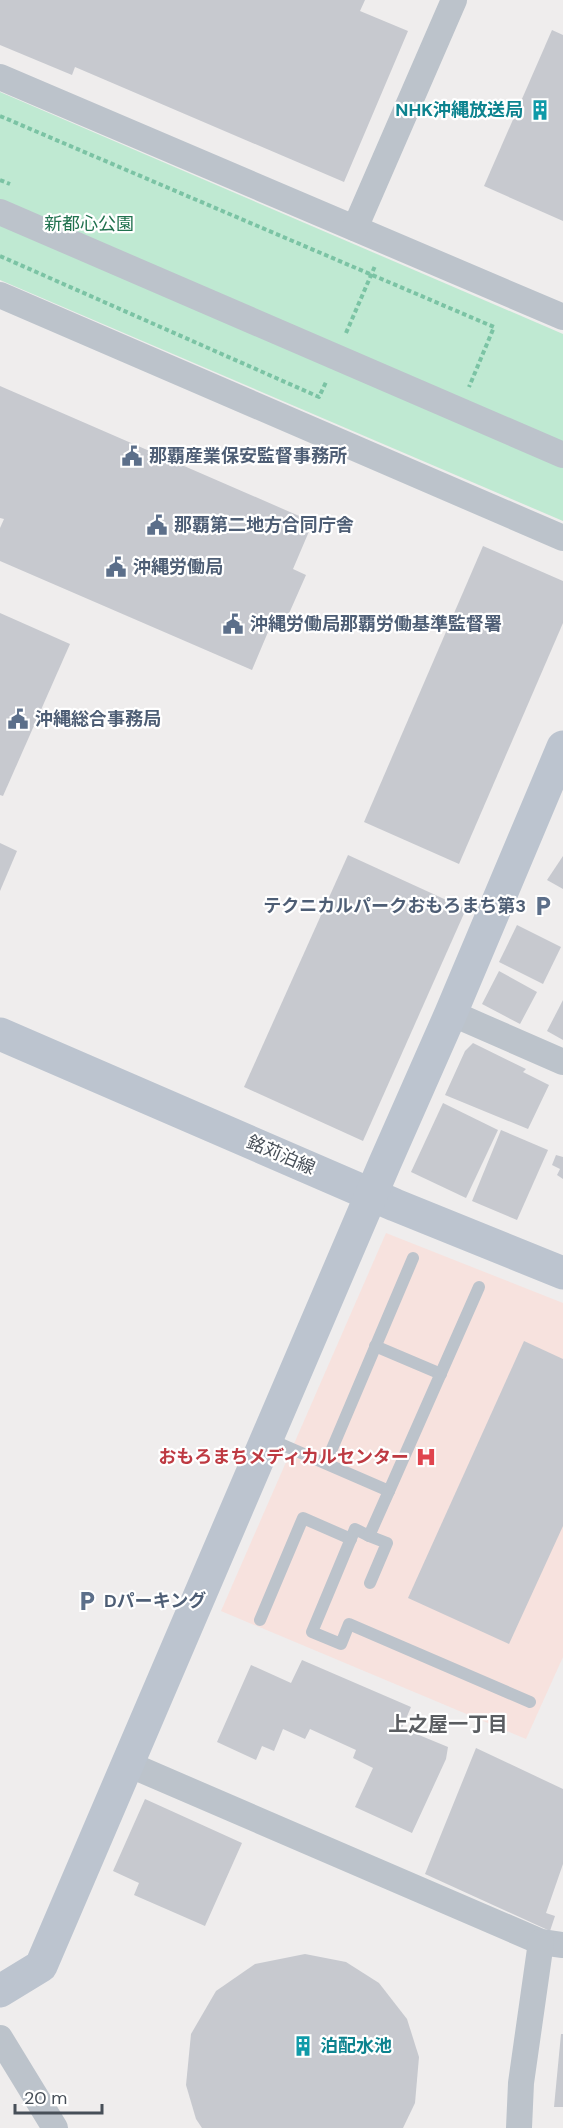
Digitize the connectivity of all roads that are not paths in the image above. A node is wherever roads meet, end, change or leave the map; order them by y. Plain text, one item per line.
1 (454, 0) edge
2 (0, 76) edge
3 (0, 212) edge
4 (355, 228) junction
5 (0, 295) edge
6 (563, 316) edge
7 (563, 455) edge
8 (563, 538) edge
9 (563, 747) edge
10 (451, 1013) junction
11 (0, 1034) edge
12 (563, 1062) edge
13 (372, 1194) junction
14 (413, 1258) dead end
15 (563, 1273) edge
16 (479, 1287) dead end
17 (375, 1346) junction
18 (441, 1374) junction
19 (267, 1438) junction
20 (326, 1463) junction
21 (389, 1491) junction
22 (369, 1536) junction
23 (351, 1539) junction
24 (370, 1583) dead end
25 (260, 1620) dead end
26 (530, 1702) dead end
27 (128, 1764) junction
28 (552, 1943) edge
29 (0, 1991) edge
30 (0, 2038) edge
31 (56, 2128) edge
32 (519, 2128) edge

1 - 4 street
2 - 4 street
3 - 7 street
4 - 6 street
5 - 8 street
9 - 10 street
10 - 12 street
10 - 13 street
11 - 13 street, 銘苅泊線
13 - 15 street, 銘苅泊線
13 - 19 street
14 - 17 lane
16 - 18 lane
17 - 18 lane
17 - 20 lane
18 - 21 lane
19 - 20 lane
19 - 27 street
20 - 21 lane
21 - 22 lane
22 - 23 lane
22 - 24 lane
23 - 25 lane
23 - 26 lane
27 - 28 street
27 - 29 street
28 - 32 street
30 - 31 street

